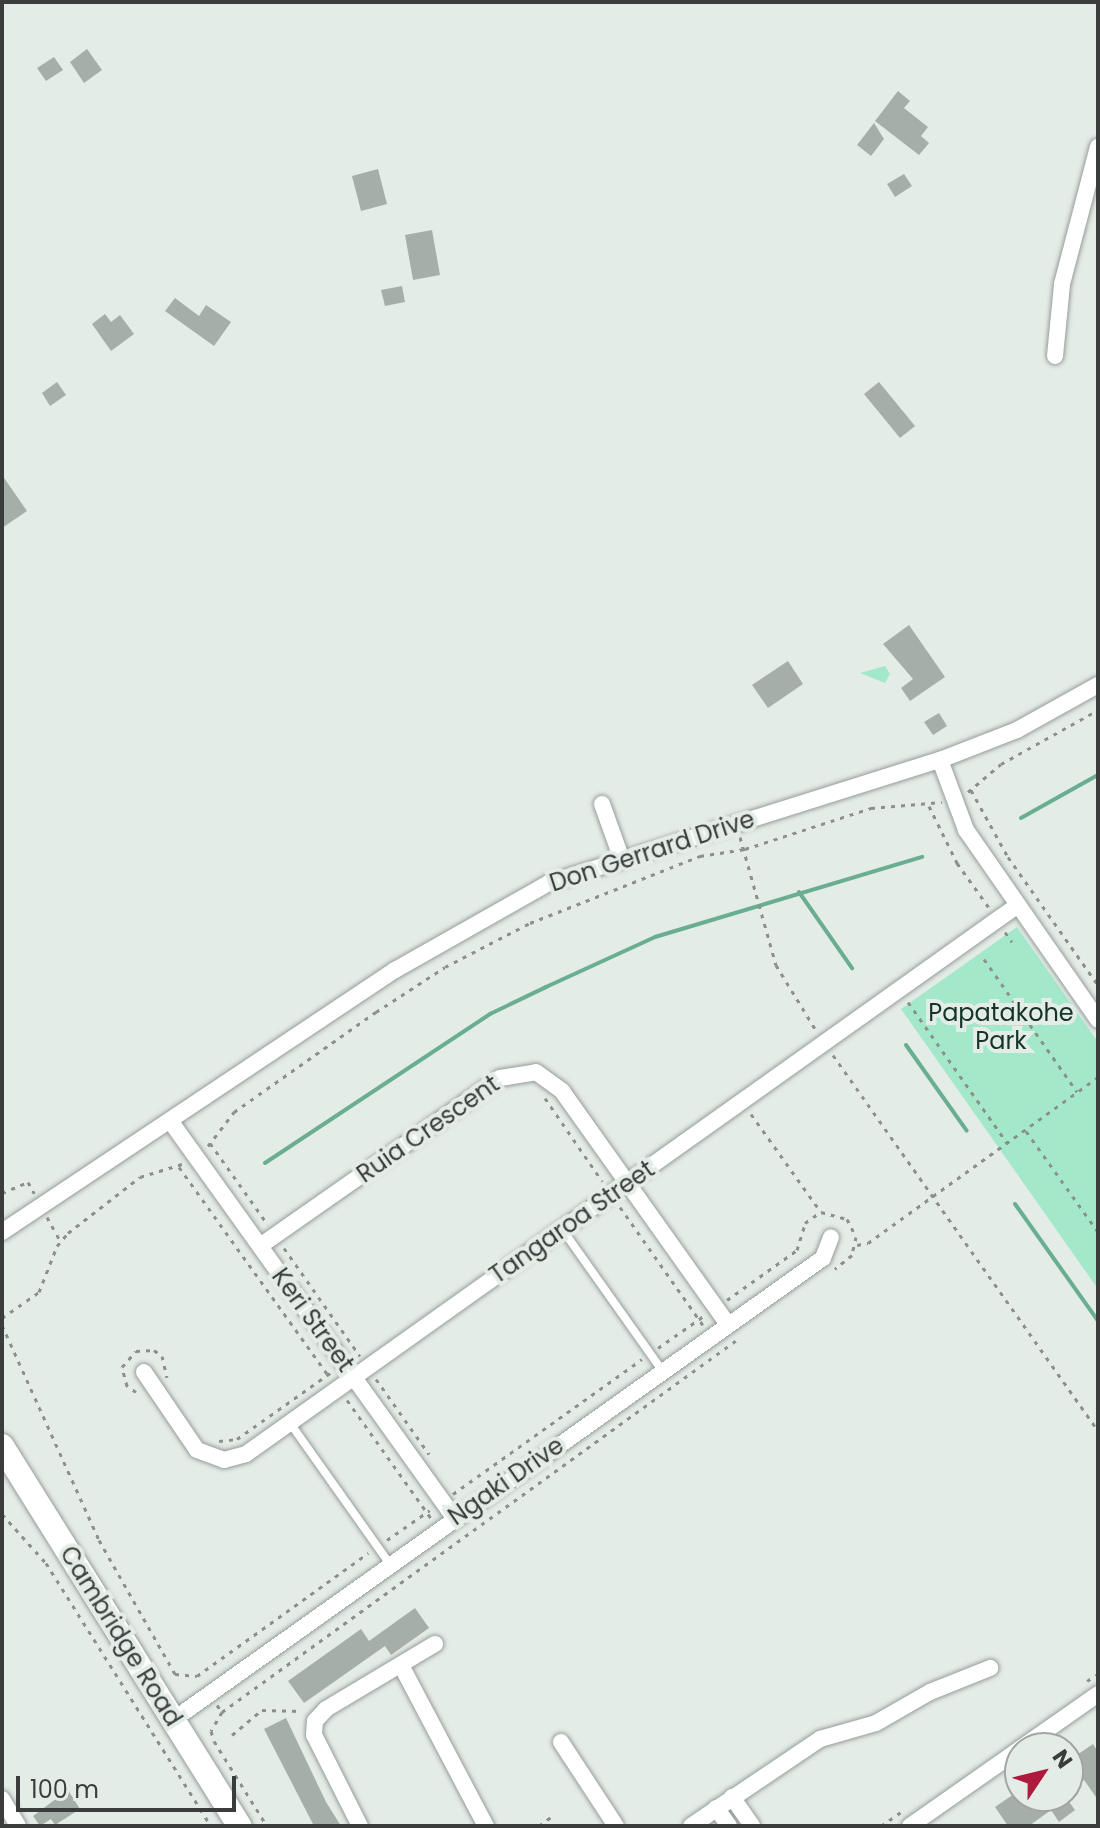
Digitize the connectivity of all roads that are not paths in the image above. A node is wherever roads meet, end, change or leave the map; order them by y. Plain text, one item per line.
1 (1098, 147) edge
2 (1055, 356) dead end
3 (1098, 685) edge
4 (940, 760) junction
5 (602, 804) dead end
6 (621, 857) junction
7 (1014, 901) junction
8 (1098, 1020) edge
9 (171, 1122) junction
10 (622, 1177) junction
11 (35, 1210) junction
12 (2, 1223) edge
13 (562, 1229) junction
14 (2, 1232) edge
15 (831, 1237) dead end
16 (260, 1246) junction
17 (728, 1325) junction
18 (662, 1370) junction
19 (349, 1371) junction
20 (144, 1372) dead end
21 (290, 1423) junction
22 (2, 1446) edge
23 (9, 1473) edge
24 (461, 1513) junction
25 (390, 1564) junction
26 (435, 1644) dead end
27 (402, 1667) junction
28 (990, 1668) dead end
29 (1098, 1694) edge
30 (173, 1720) junction
31 (1043, 1732) edge
32 (561, 1742) dead end
33 (1004, 1759) edge
34 (732, 1797) junction
35 (2, 1799) edge
36 (716, 1808) junction
37 (18, 1826) edge
38 (239, 1826) edge
39 (360, 1826) edge
40 (486, 1826) edge
41 (616, 1826) edge
42 (691, 1826) edge
43 (729, 1826) edge
44 (752, 1826) edge
45 (910, 1826) edge

1 - 2 street
3 - 4 street, Don Gerrard Drive
4 - 6 street, Don Gerrard Drive
4 - 7 street
5 - 6 street
6 - 9 street, Don Gerrard Drive
7 - 8 street
7 - 10 street, Tangaroa Street
9 - 11 street, Don Gerrard Drive
9 - 16 street, Keri Street
10 - 13 street, Tangaroa Street
10 - 16 street, Ruia Crescent
10 - 17 street, Ruia Crescent
11 - 12 street, Don Gerrard Drive
11 - 14 street, Don Gerrard Drive
13 - 18 lane
13 - 19 street, Tangaroa Street
15 - 17 street, Ngaki Drive
16 - 19 street, Keri Street
17 - 18 street, Ngaki Drive
18 - 24 street, Ngaki Drive
19 - 21 street, Tangaroa Street
19 - 24 street, Keri Street
20 - 21 street, Tangaroa Street
21 - 25 lane
22 - 23 main road, Cambridge Road
23 - 30 main road, Cambridge Road
24 - 25 street, Ngaki Drive
25 - 30 street, Ngaki Drive
26 - 27 street
27 - 39 street
27 - 40 street
28 - 34 street
29 - 31 street
30 - 38 main road, Cambridge Road
32 - 41 street
33 - 45 street
34 - 36 street
34 - 44 street
35 - 37 street
36 - 42 street
36 - 43 street

